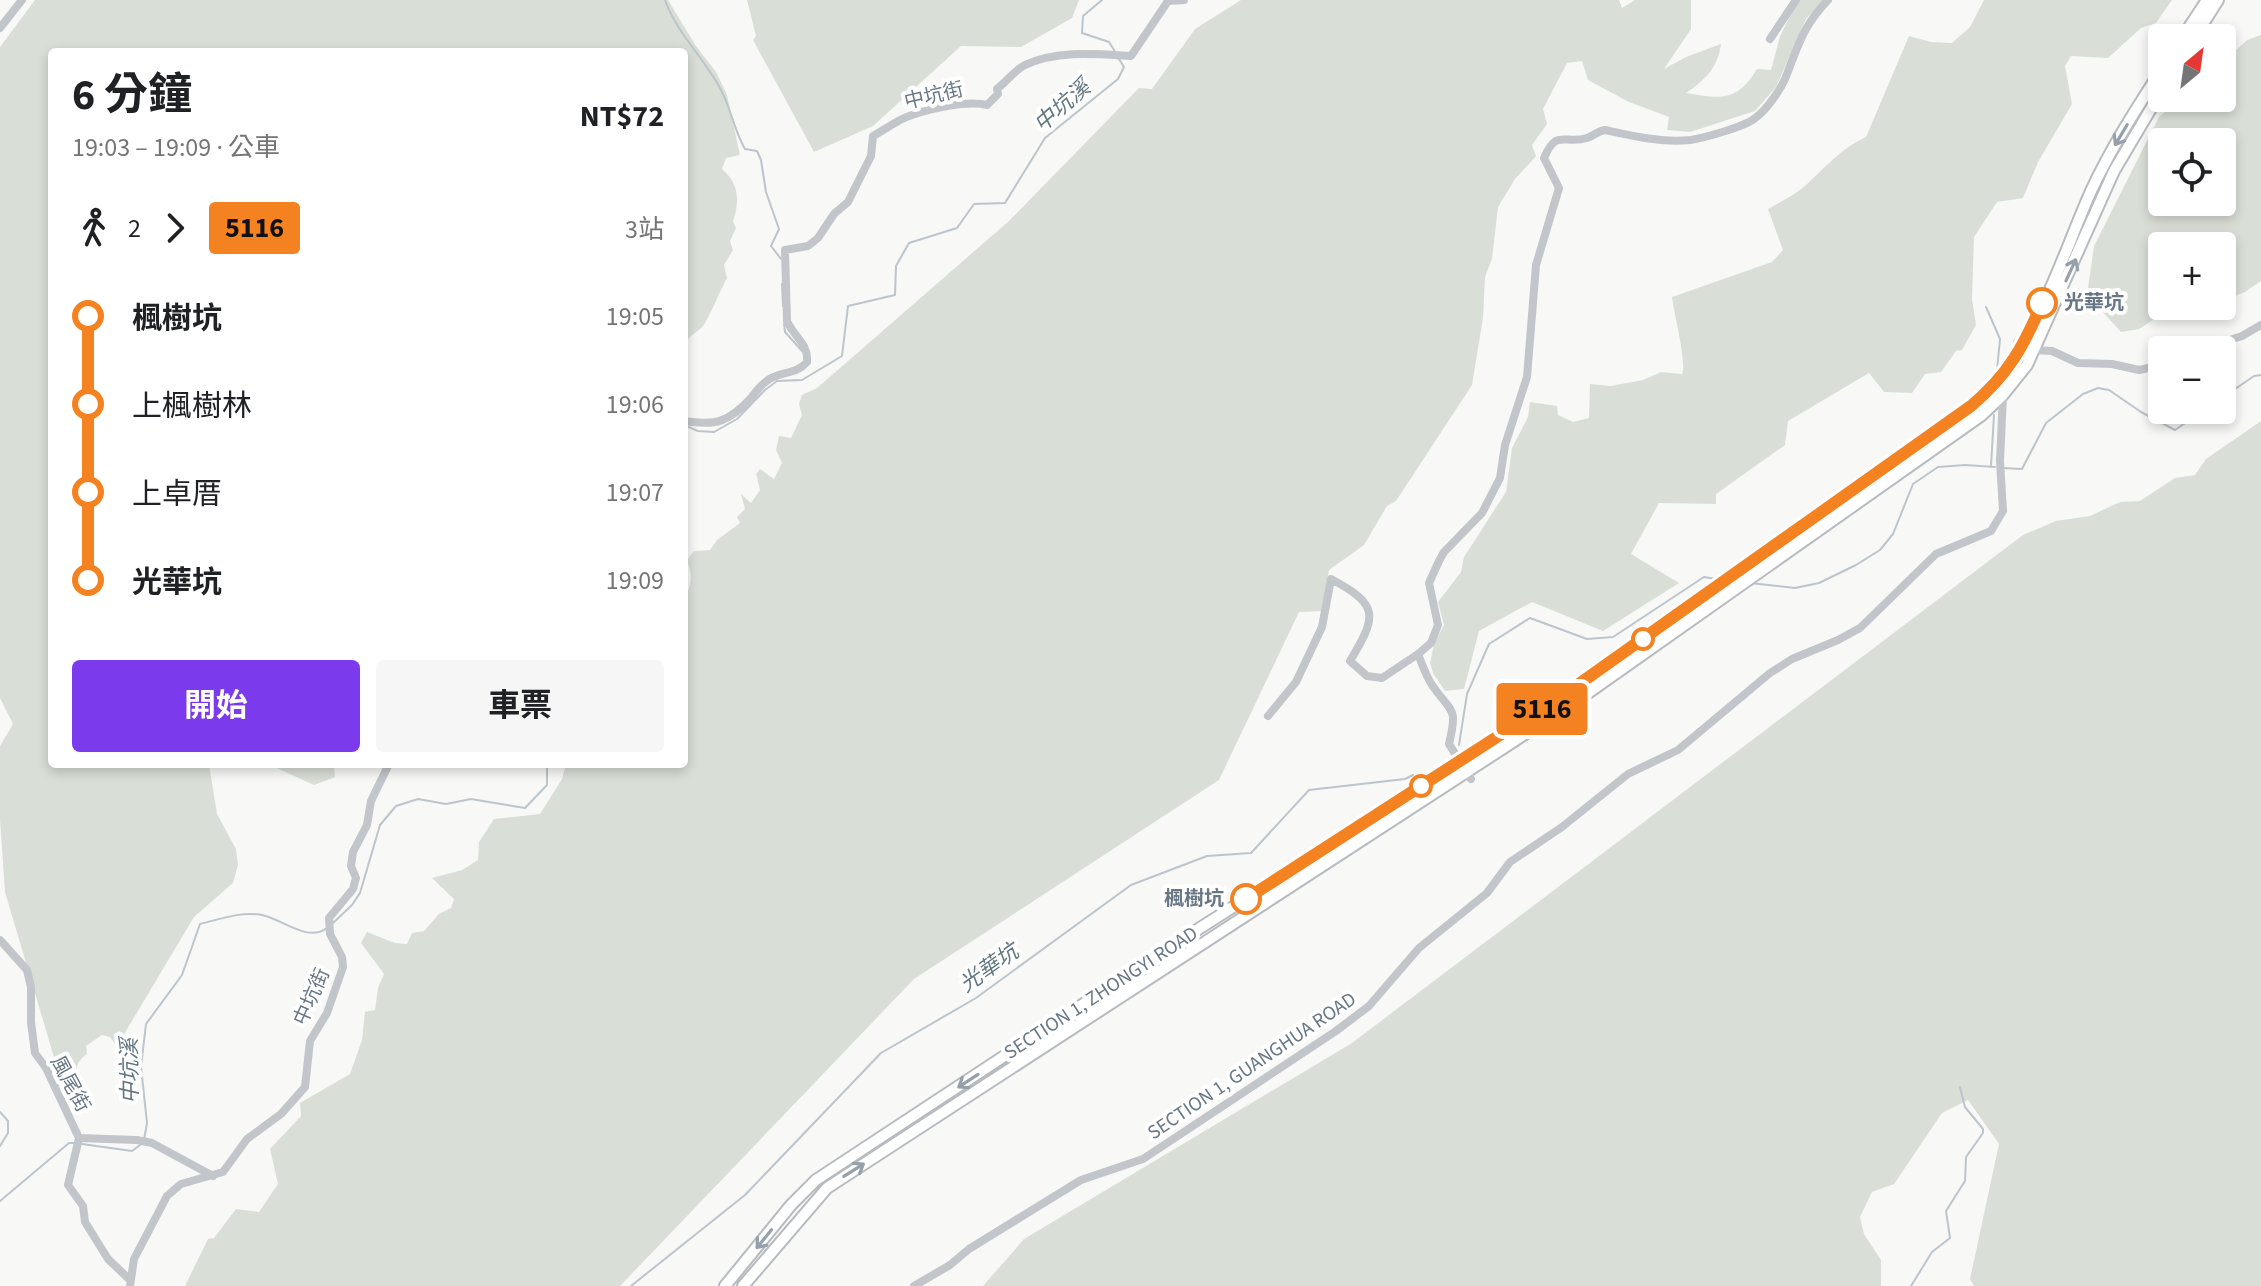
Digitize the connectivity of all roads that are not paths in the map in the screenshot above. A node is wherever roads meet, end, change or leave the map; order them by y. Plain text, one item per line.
1 (1184, 0) edge
2 (1796, 0) edge
3 (1828, 0) edge
4 (2207, 0) edge
5 (2218, 0) edge
6 (18, 2) edge
7 (2191, 24) edge
8 (2203, 24) edge
9 (0, 28) edge
10 (1770, 39) dead end
11 (2148, 98) edge
12 (2148, 103) edge
13 (2143, 108) junction
14 (2261, 325) edge
15 (2236, 338) edge
16 (2020, 344) junction
17 (2035, 350) junction
18 (2148, 368) edge
19 (1994, 385) junction
20 (2003, 395) junction
21 (688, 422) edge
22 (1690, 602) junction
23 (1701, 618) junction
24 (1418, 654) junction
25 (1268, 716) dead end
26 (1459, 761) junction
27 (387, 768) edge
28 (1469, 776) junction
29 (1278, 874) junction
30 (1289, 891) junction
31 (0, 940) edge
32 (1090, 1008) junction
33 (79, 1138) junction
34 (213, 1176) junction
35 (129, 1283) edge
36 (725, 1286) edge
37 (743, 1286) edge
38 (914, 1286) edge

1 - 21 street, 中坑街
2 - 10 street
3 - 24 street
4 - 7 main road
5 - 8 main road
6 - 9 street
11 - 13 main road, SECTION 1, ZHONGYI ROAD
12 - 13 main road, SECTION 1, ZHONGYI ROAD
13 -> 16 main road, SECTION 1, ZHONGYI ROAD
17 -> 13 main road, SECTION 1, ZHONGYI ROAD
14 - 15 street
16 - 17 street
16 - 19 main road, SECTION 1, ZHONGYI ROAD
17 - 18 street
17 - 20 main road, SECTION 1, ZHONGYI ROAD
19 - 20 street
19 - 22 main road, SECTION 1, ZHONGYI ROAD
20 - 23 main road, SECTION 1, ZHONGYI ROAD
20 - 38 street, SECTION 1, GUANGHUA ROAD
22 - 23 main road
22 - 26 main road, SECTION 1, ZHONGYI ROAD
23 - 28 main road, SECTION 1, ZHONGYI ROAD
24 - 25 street
24 - 26 street
26 - 28 street
26 - 29 main road, SECTION 1, ZHONGYI ROAD
27 - 34 street, 中坑街
28 - 30 main road, SECTION 1, ZHONGYI ROAD
29 - 30 main road
29 - 32 main road, SECTION 1, ZHONGYI ROAD
30 - 32 main road, SECTION 1, ZHONGYI ROAD
31 - 33 street, 風尾街
32 -> 36 main road, SECTION 1, ZHONGYI ROAD
37 -> 32 main road, SECTION 1, ZHONGYI ROAD
33 - 34 street
33 - 35 street, 風尾街
34 - 35 street, 中坑街

